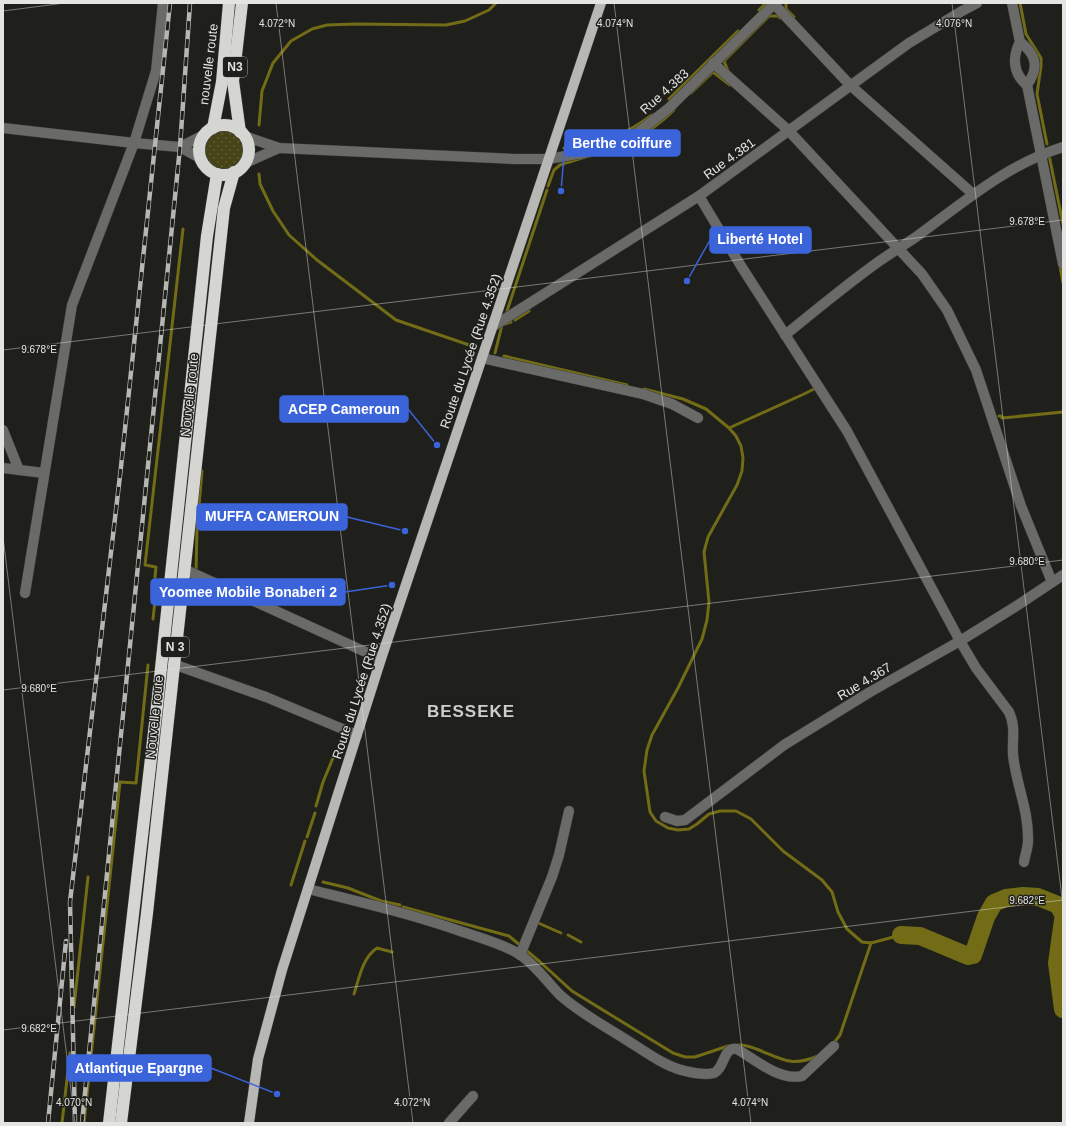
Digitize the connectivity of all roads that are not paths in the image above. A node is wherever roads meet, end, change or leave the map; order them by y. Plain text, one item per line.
1 (162, 3) edge
2 (229, 3) edge
3 (242, 3) edge
4 (601, 3) edge
5 (977, 3) edge
6 (1012, 3) edge
7 (774, 4) edge
8 (1020, 42) junction
9 (713, 63) junction
10 (850, 85) junction
11 (1028, 85) junction
12 (3, 128) edge
13 (788, 130) junction
14 (208, 131) junction
15 (242, 134) junction
16 (134, 143) junction
17 (180, 147) junction
18 (1063, 147) edge
19 (278, 148) junction
20 (1041, 154) junction
21 (200, 158) junction
22 (548, 159) junction
23 (239, 168) junction
24 (217, 174) junction
25 (973, 194) junction
26 (699, 196) junction
27 (898, 249) junction
28 (1063, 264) edge
29 (492, 327) junction
30 (785, 335) junction
31 (482, 358) junction
32 (698, 418) dead end
33 (3, 430) edge
34 (3, 468) edge
35 (20, 470) junction
36 (44, 473) junction
37 (184, 569) junction
38 (1063, 575) edge
39 (1052, 582) junction
40 (25, 593) dead end
41 (960, 641) junction
42 (380, 659) junction
43 (174, 664) junction
44 (163, 706) junction
45 (357, 735) junction
46 (569, 811) dead end
47 (665, 817) dead end
48 (1024, 862) dead end
49 (308, 889) junction
50 (520, 955) junction
51 (834, 1046) dead end
52 (473, 1096) dead end
53 (109, 1123) edge
54 (121, 1123) edge
55 (249, 1123) edge
56 (449, 1123) edge

1 - 16 street
2 - 14 highway, nouvelle route
3 - 15 highway, nouvelle route / N3
4 - 22 main road, Route du Lycée (Rue 4.352)
5 - 10 street, Rue 4.381
6 - 8 street
7 - 9 street, Rue 4.383
7 - 10 street
8 - 11 street
8 - 11 street
9 - 13 street
9 - 22 street, Rue 4.383
10 - 13 street, Rue 4.381
10 - 25 street
11 - 20 street
12 - 16 street
13 - 26 street, Rue 4.381
13 - 27 street
14 - 15 highway
14 - 17 street
14 - 21 highway
15 - 19 street
15 - 23 highway
16 - 17 street
16 - 36 street
17 - 21 street
18 - 20 street
19 - 22 street, Rue 4.383
19 - 23 street
20 - 25 street
20 - 28 street
21 - 24 highway
22 - 29 main road, Route du Lycée (Rue 4.352)
23 - 24 highway
23 - 37 highway, Nouvelle route / N 3
24 - 44 highway, Nouvelle route
25 - 27 street
26 - 29 street, Rue 4.381
26 - 30 street
27 - 30 street
27 - 39 street
29 - 31 main road, Route du Lycée (Rue 4.352)
30 - 41 street
31 - 32 street
31 - 42 main road, Route du Lycée (Rue 4.352)
33 - 35 street
34 - 35 street
35 - 36 street
36 - 40 street
37 - 42 street
37 - 43 highway, Nouvelle route / N 3
38 - 39 street, Rue 4.367
39 - 41 street, Rue 4.367
41 - 47 street, Rue 4.367
41 - 48 street
42 - 45 main road, Route du Lycée (Rue 4.352)
43 - 44 highway, Nouvelle route / N 3
43 - 45 street
44 - 53 highway, Nouvelle route
44 - 54 highway, Nouvelle route / N 3
45 - 49 main road, Route du Lycée (Rue 4.352)
46 - 50 street
49 - 50 street
49 - 55 main road, Route du Lycée (Rue 4.352)
50 - 51 street
52 - 56 street

